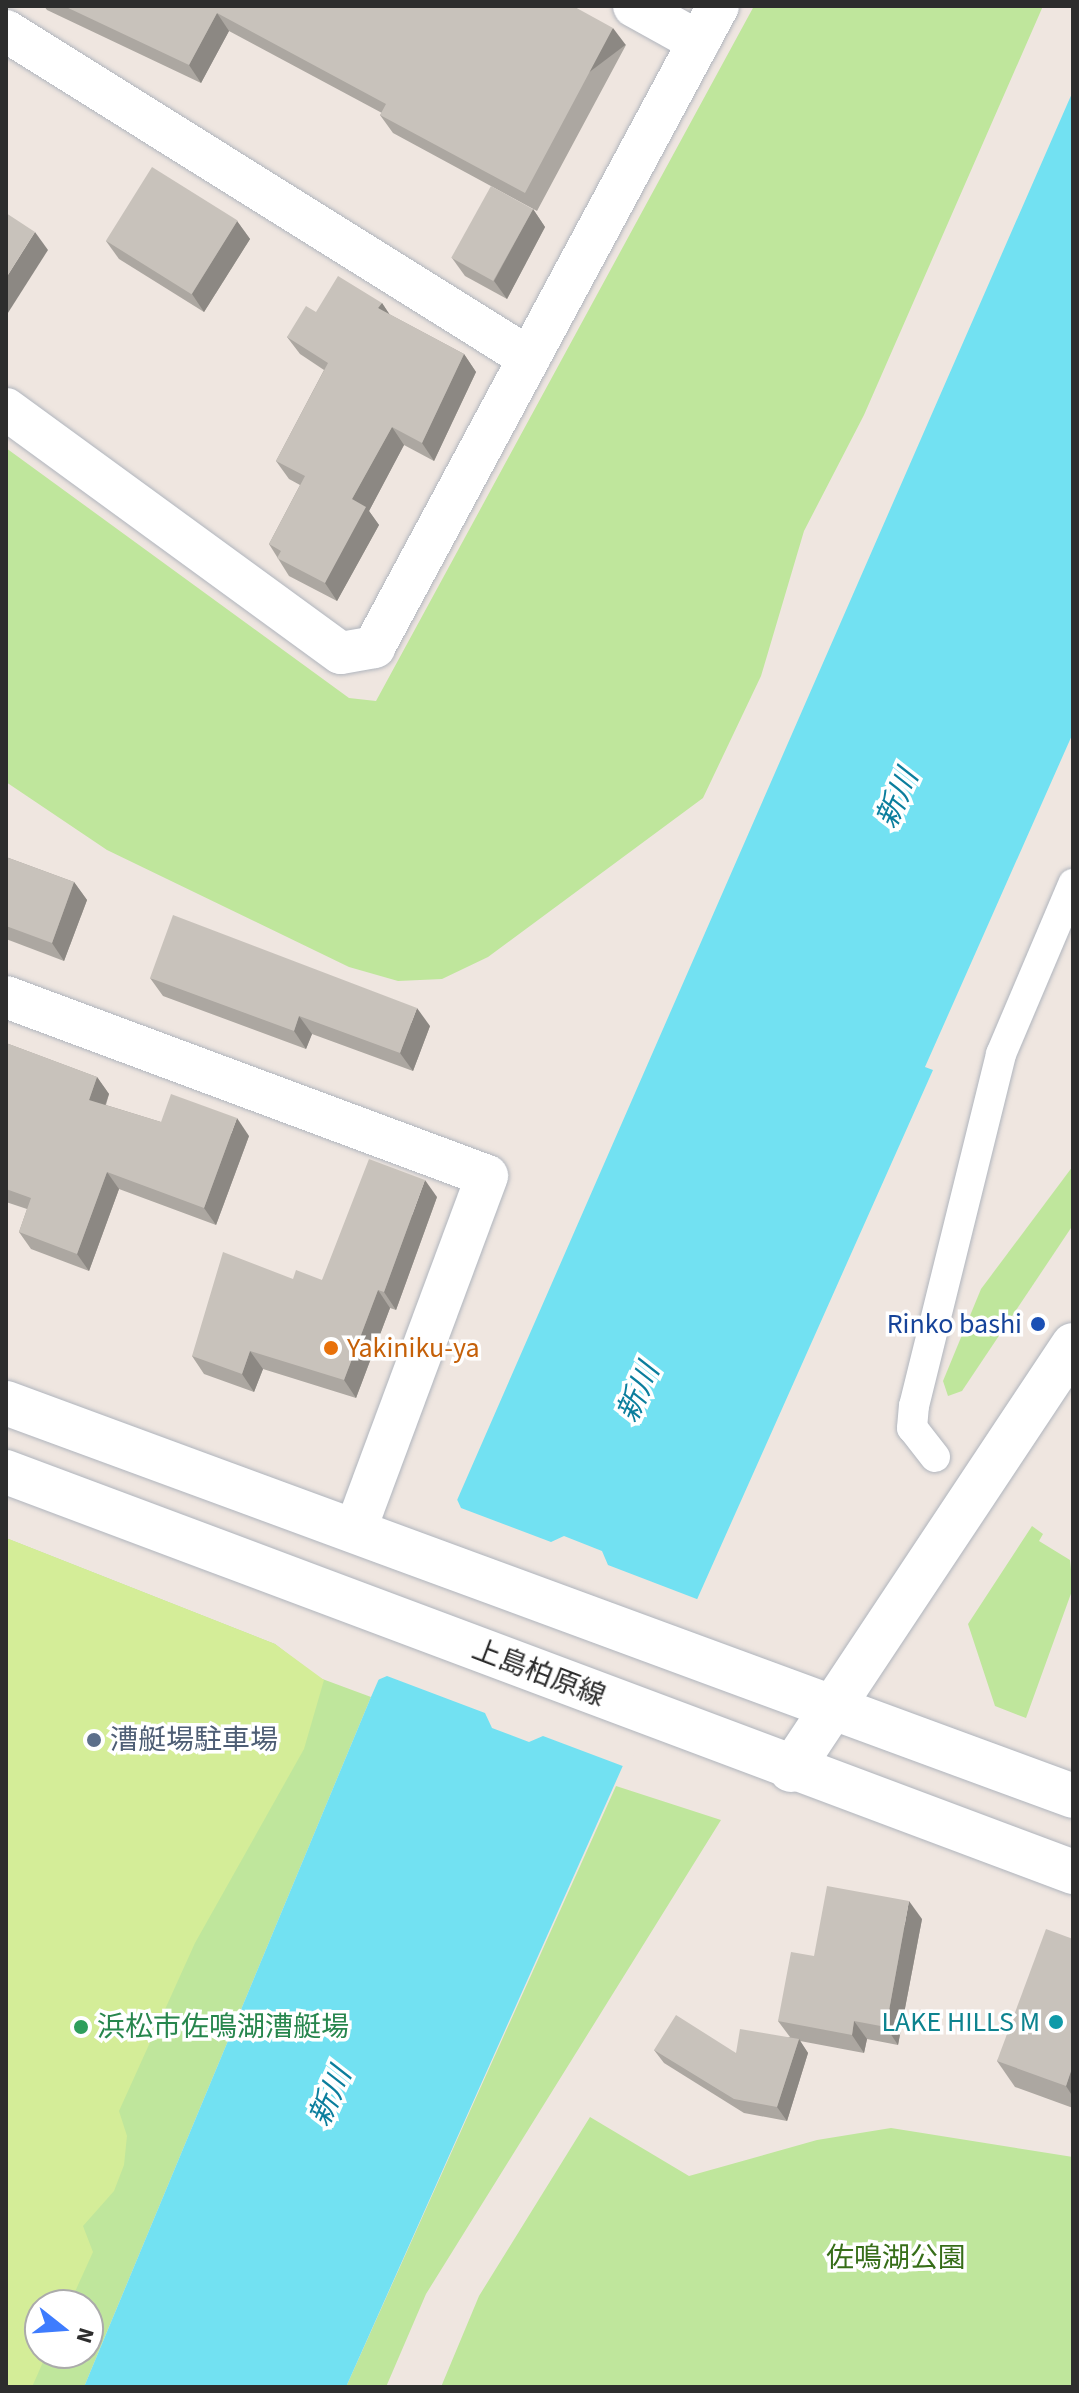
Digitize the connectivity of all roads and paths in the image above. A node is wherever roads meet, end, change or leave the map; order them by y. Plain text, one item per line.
1 (634, 6) edge
2 (718, 6) edge
3 (6, 31) edge
4 (699, 42) junction
5 (529, 358) junction
6 (6, 409) edge
7 (1073, 884) edge
8 (6, 997) edge
9 (1068, 1362) edge
10 (6, 1403) edge
11 (935, 1457) dead end
12 (6, 1472) edge
13 (373, 1535) junction
14 (831, 1709) junction
15 (791, 1770) junction
16 (1073, 1796) edge
17 (1073, 1872) edge

1 - 4 street
2 - 4 street
3 - 5 street
4 - 5 street
5 - 6 street
7 - 11 street
8 - 13 street
9 - 14 street
10 - 13 street
12 - 15 street, 上島柏原線
13 - 14 street
14 - 15 street
14 - 16 street
15 - 17 street, 上島柏原線

